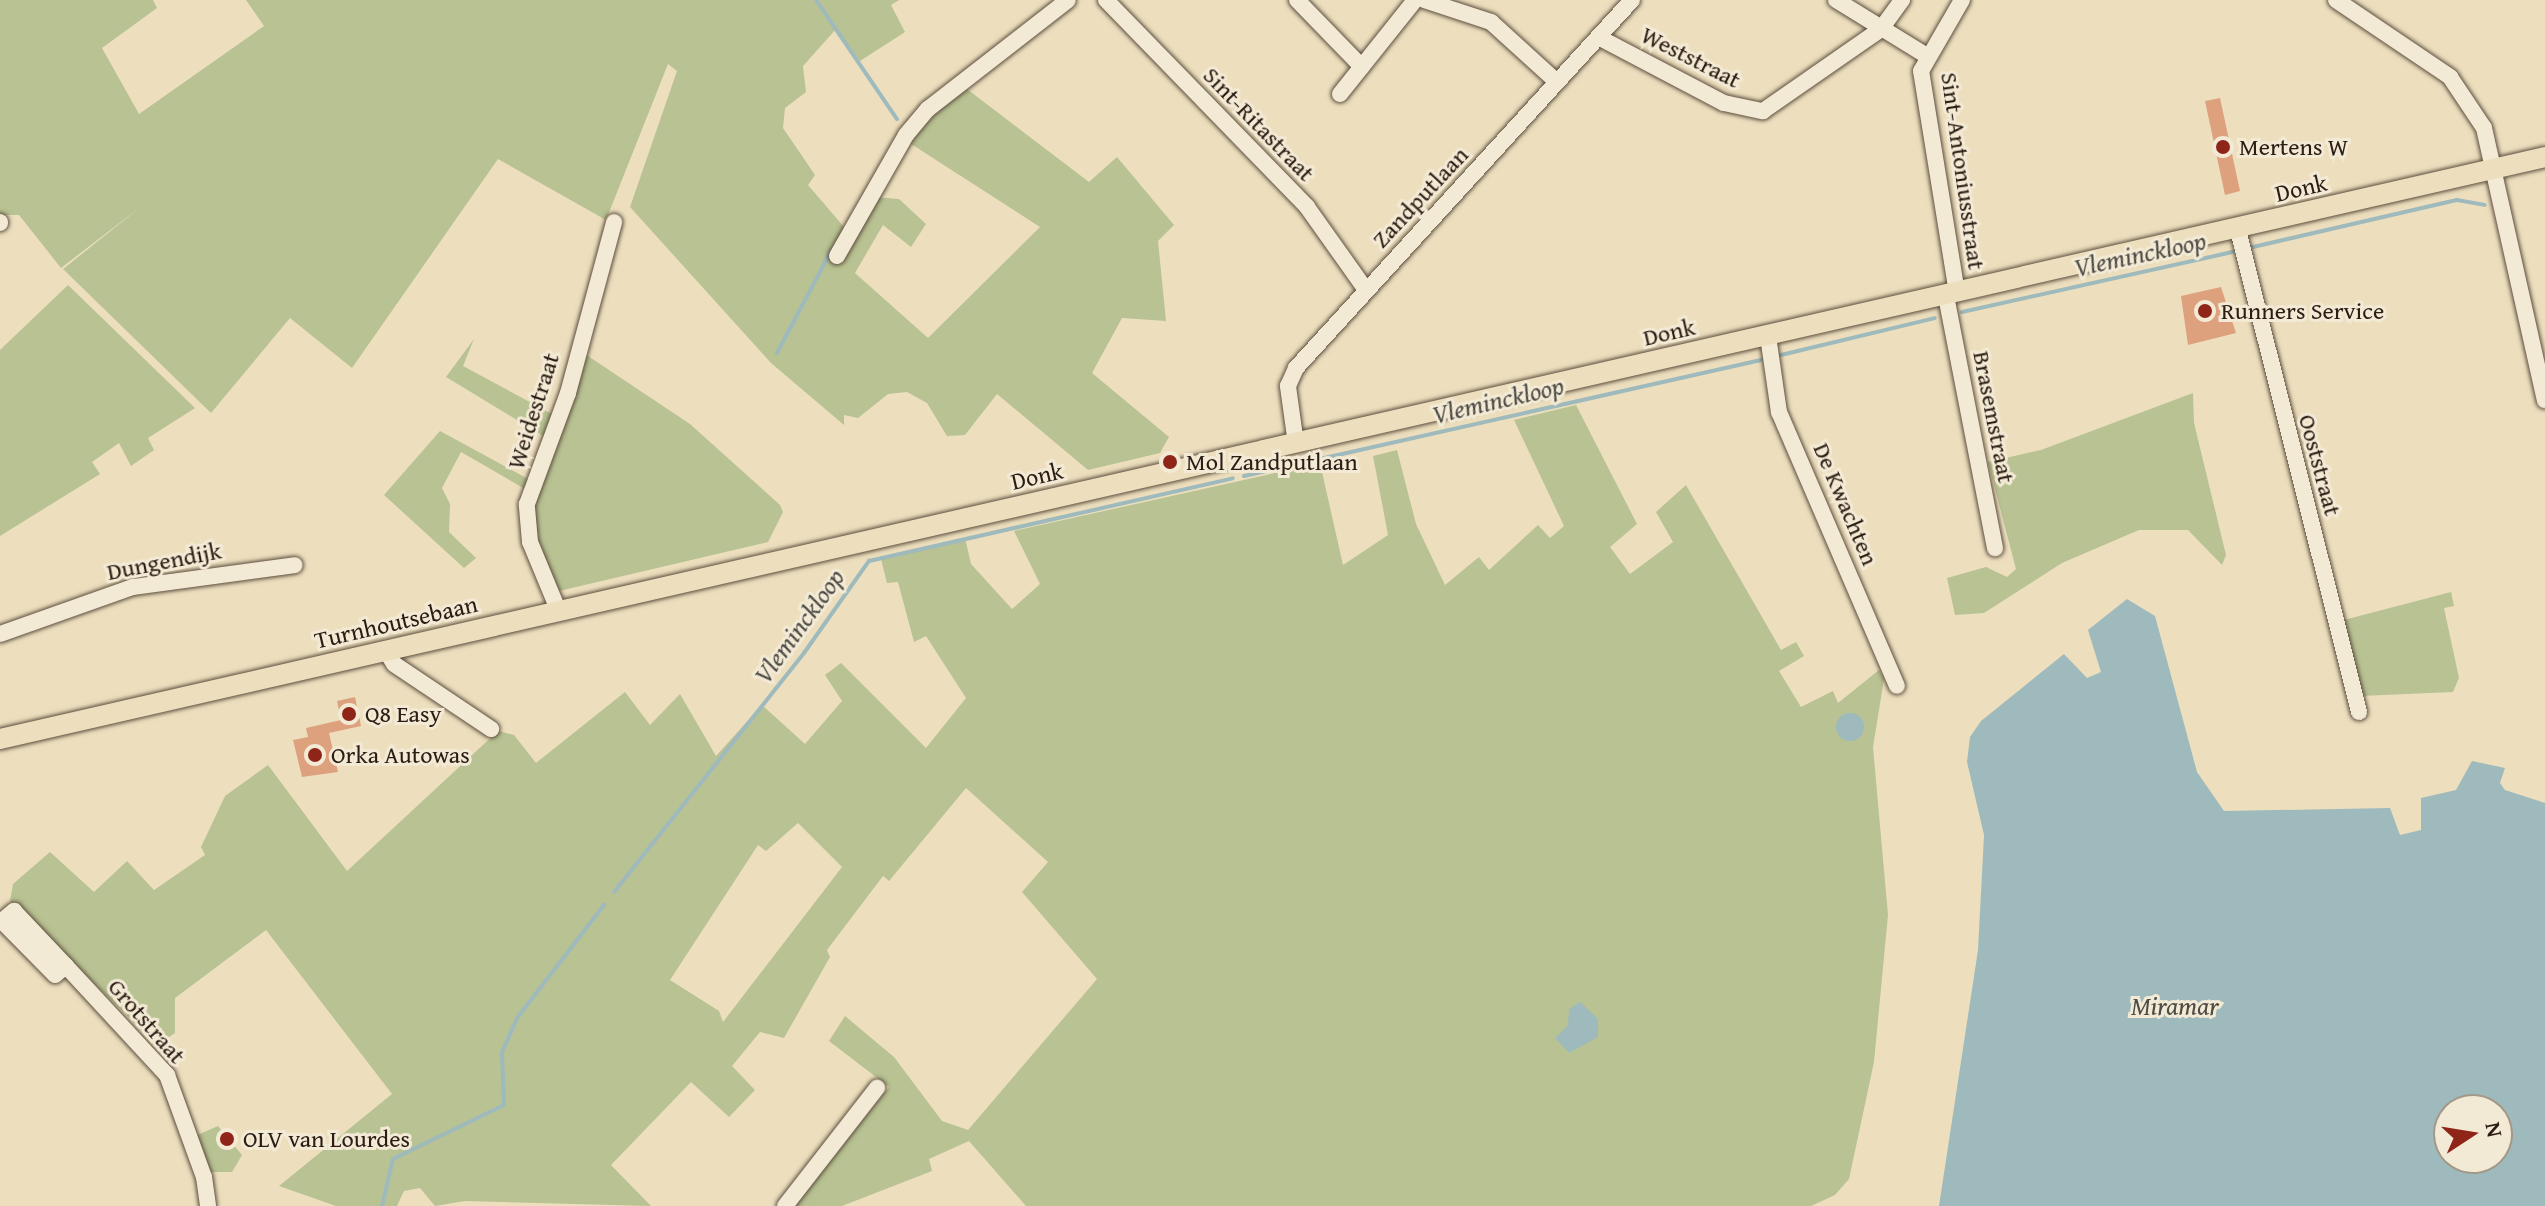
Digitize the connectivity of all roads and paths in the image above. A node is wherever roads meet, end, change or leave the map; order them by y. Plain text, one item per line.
1 (1068, 0) edge
2 (1106, 0) edge
3 (1297, 0) edge
4 (1415, 0) edge
5 (1424, 0) edge
6 (1632, 0) edge
7 (1836, 0) edge
8 (1902, 0) edge
9 (1962, 0) edge
10 (2336, 0) edge
11 (1881, 29) junction
12 (1600, 38) junction
13 (1927, 56) junction
14 (1362, 67) junction
15 (1557, 82) junction
16 (1340, 94) dead end
17 (2545, 157) edge
18 (2493, 168) junction
19 (614, 222) dead end
20 (2238, 230) junction
21 (837, 256) dead end
22 (1366, 290) junction
23 (1951, 295) junction
24 (1768, 336) junction
25 (2545, 400) edge
26 (1296, 444) junction
27 (1995, 548) dead end
28 (803, 556) joint
29 (295, 565) dead end
30 (559, 612) junction
31 (0, 634) edge
32 (386, 651) junction
33 (1897, 686) dead end
34 (2359, 712) dead end
35 (491, 729) dead end
36 (0, 739) edge
37 (66, 966) dead end
38 (877, 1088) dead end
39 (208, 1206) edge
40 (785, 1206) edge

1 - 21 street
2 - 22 street, Sint-Ritastraat
3 - 14 street
4 - 14 street
5 - 15 street
6 - 12 street, Zandputlaan
7 - 11 street, Sint-Antoniusstraat
8 - 11 street
9 - 13 street, Sint-Antoniusstraat
10 - 18 street
11 - 12 street, Weststraat
11 - 13 street, Sint-Antoniusstraat
12 - 15 street, Zandputlaan
13 - 23 street, Sint-Antoniusstraat
14 - 16 street
15 - 22 street, Zandputlaan
17 - 18 main road, Donk
18 - 20 main road, Donk
18 - 25 street
19 - 30 street, Weidestraat
20 - 23 main road, Donk
20 - 34 street, Ooststraat
22 - 26 street, Zandputlaan
23 - 24 main road, Donk
23 - 27 street, Brasemstraat
24 - 26 main road, Donk
24 - 33 street, De Kwachten
26 - 28 main road, Donk
28 - 30 main road, Turnhoutsebaan
29 - 31 street, Dungendijk
30 - 32 main road, Turnhoutsebaan
32 - 35 street
32 - 36 main road, Turnhoutsebaan
37 - 39 street, Grotstraat
38 - 40 street

